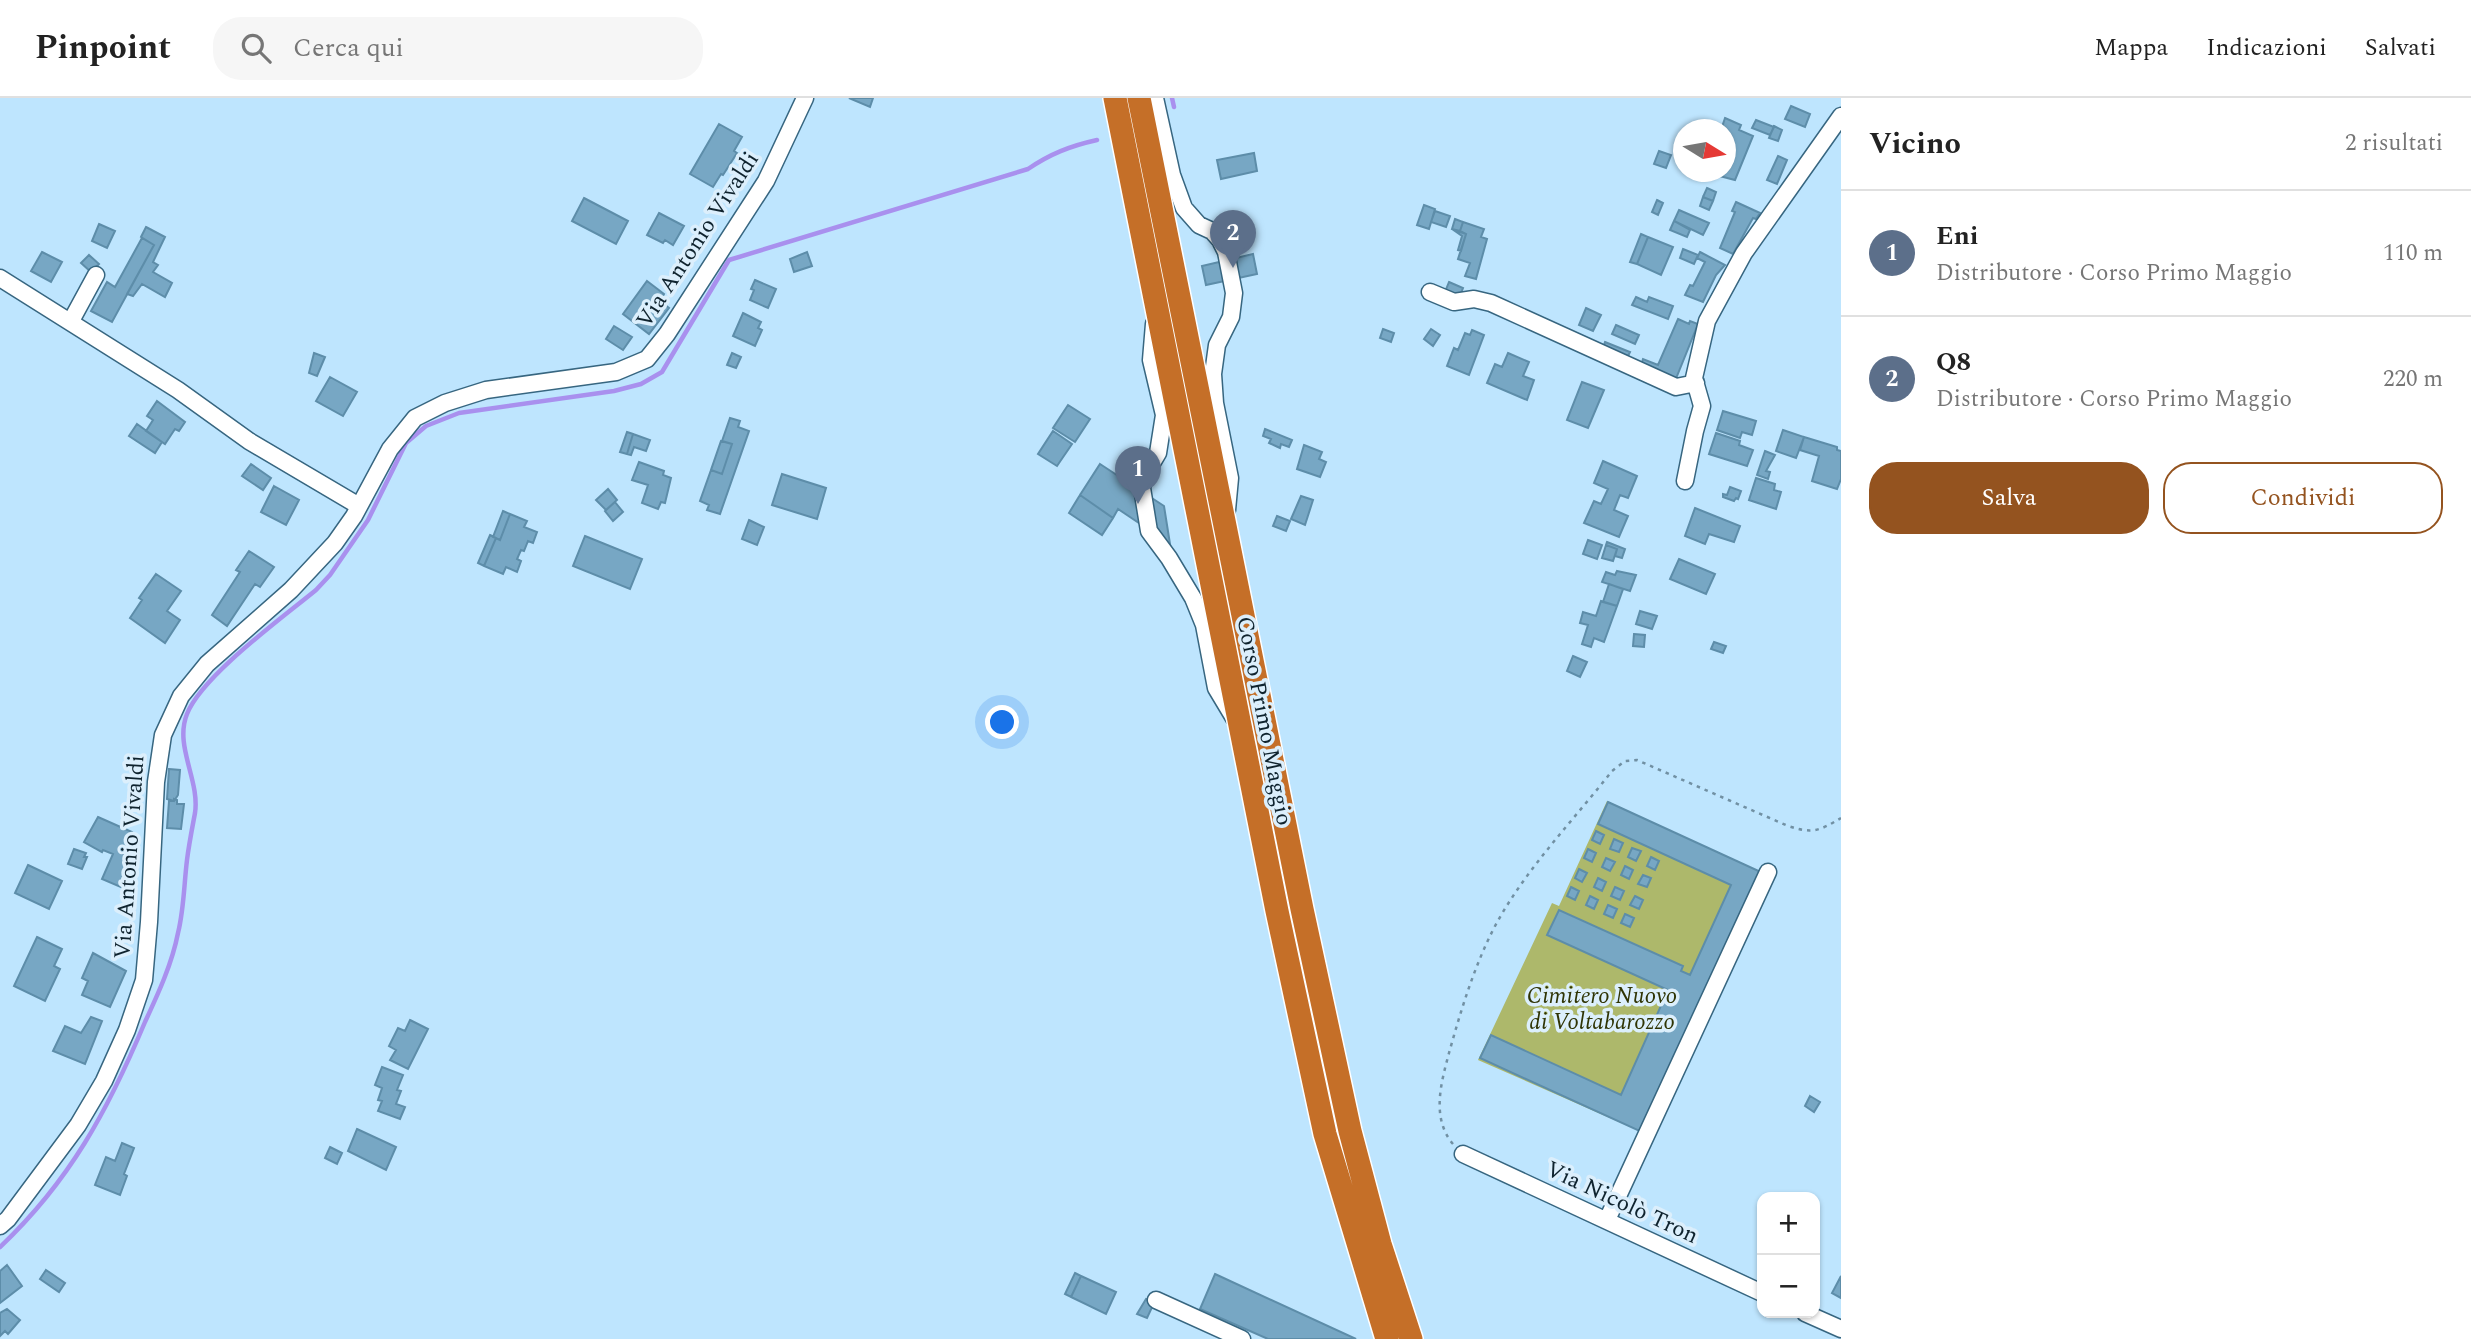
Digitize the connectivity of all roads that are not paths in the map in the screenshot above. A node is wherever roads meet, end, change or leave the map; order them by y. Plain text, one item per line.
1 (805, 98) edge
2 (1115, 98) edge
3 (1139, 98) edge
4 (1154, 98) edge
5 (1841, 116) edge
6 (96, 275) dead end
7 (0, 278) edge
8 (1430, 292) dead end
9 (1156, 301) junction
10 (71, 321) junction
11 (1696, 383) junction
12 (1685, 481) dead end
13 (359, 506) junction
14 (1226, 529) junction
15 (1242, 731) junction
16 (1769, 872) dead end
17 (1463, 1154) road end
18 (1607, 1220) junction
19 (0, 1226) edge
20 (1757, 1291) edge
21 (1156, 1300) dead end
22 (1816, 1318) edge
23 (1841, 1329) edge
24 (1242, 1339) edge
25 (1387, 1339) edge
26 (1411, 1339) edge

1 - 13 street, Via Antonio Vivaldi
2 - 9 highway, Corso Primo Maggio
3 - 14 highway, Corso Primo Maggio
4 - 14 street
5 - 11 street
6 - 10 street
7 - 10 street
8 - 11 street
9 - 15 highway, Corso Primo Maggio
9 - 15 street
10 - 13 street
11 - 12 street
13 - 19 street, Via Antonio Vivaldi
14 - 26 highway, Corso Primo Maggio
15 - 25 highway, Corso Primo Maggio
16 - 18 street
17 - 18 street, Via Nicolò Tron
18 - 20 street, Via Nicolò Tron
21 - 24 street
22 - 23 street

